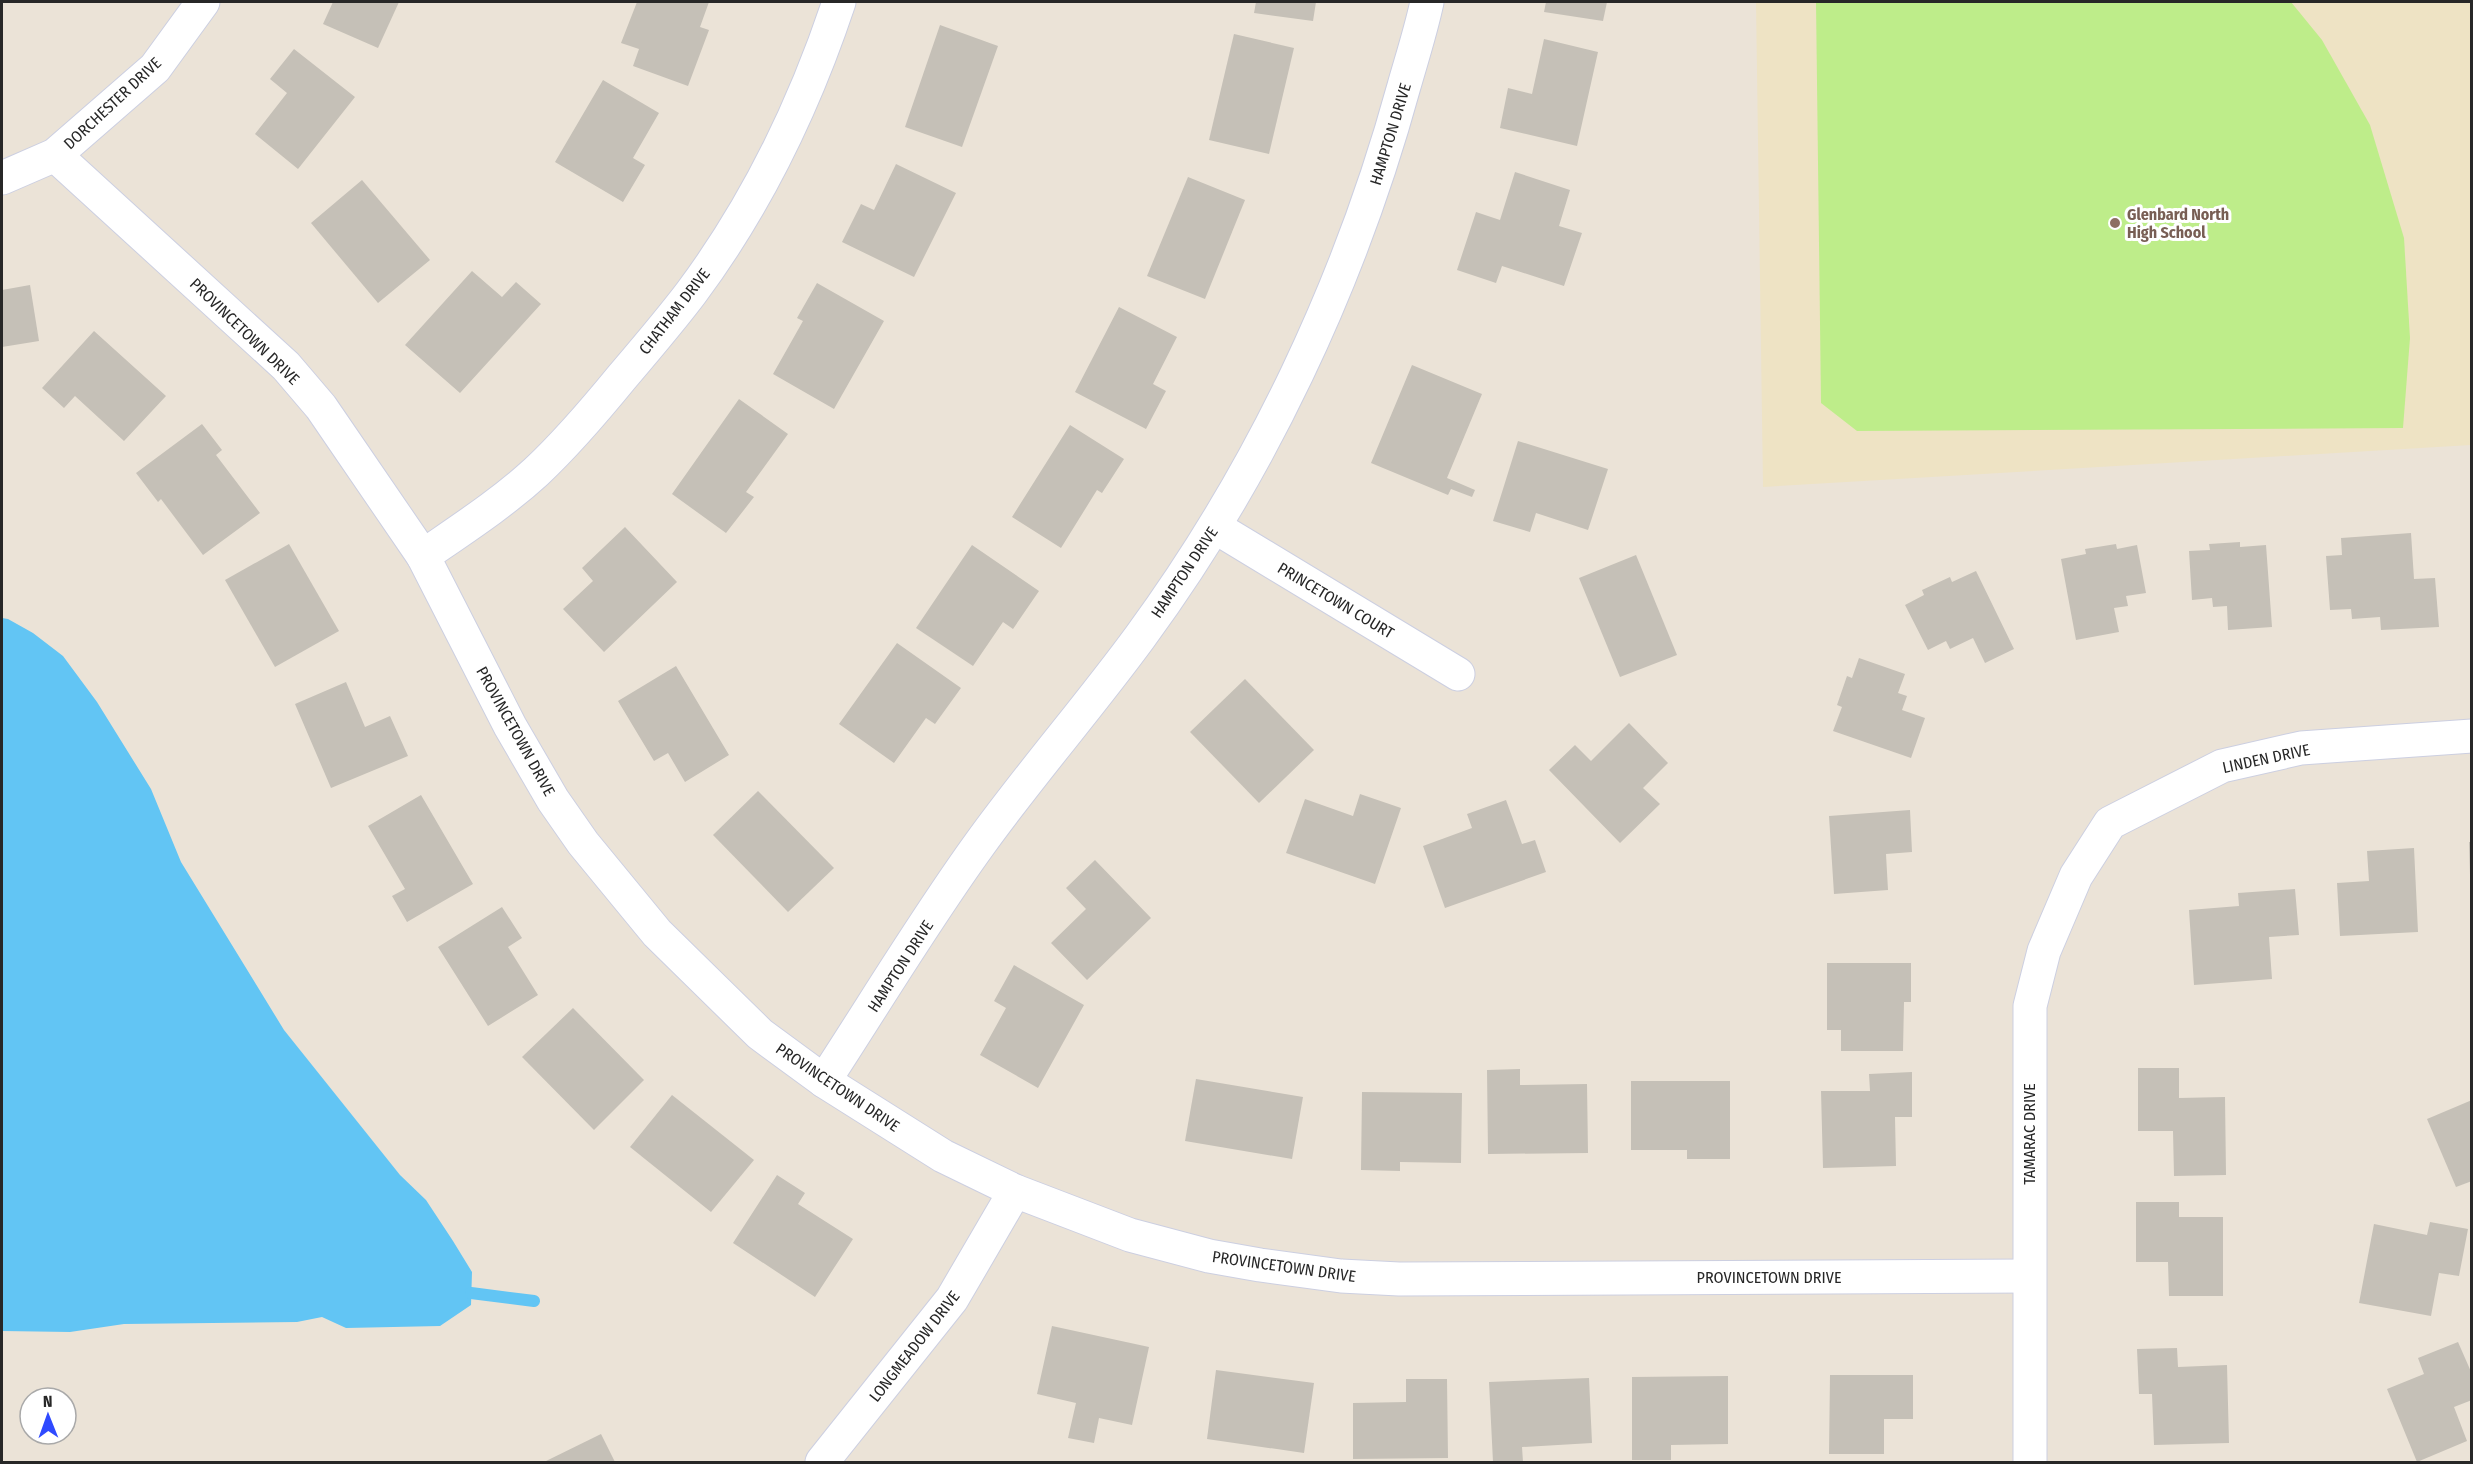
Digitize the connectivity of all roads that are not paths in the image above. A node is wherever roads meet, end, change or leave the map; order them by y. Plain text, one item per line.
1 (202, 2) edge
2 (839, 2) edge
3 (1427, 2) edge
4 (54, 155) junction
5 (2, 178) edge
6 (1215, 527) junction
7 (423, 555) junction
8 (1458, 674) dead end
9 (2472, 736) edge
10 (2110, 823) joint
11 (824, 1082) junction
12 (1015, 1191) junction
13 (2029, 1276) junction
14 (822, 1462) edge
15 (2030, 1462) edge

1 - 4 street, DORCHESTER DRIVE
2 - 7 street, CHATHAM DRIVE
3 - 6 street, HAMPTON DRIVE
4 - 5 street, DORCHESTER DRIVE
4 - 7 street, PROVINCETOWN DRIVE
6 - 8 street, PRINCETOWN COURT
6 - 11 street, HAMPTON DRIVE
7 - 11 street, PROVINCETOWN DRIVE
9 - 10 street, LINDEN DRIVE
10 - 13 street, TAMARAC DRIVE
11 - 12 street, PROVINCETOWN DRIVE
12 - 13 street, PROVINCETOWN DRIVE
12 - 14 street, LONGMEADOW DRIVE
13 - 15 street, TAMARAC DRIVE

